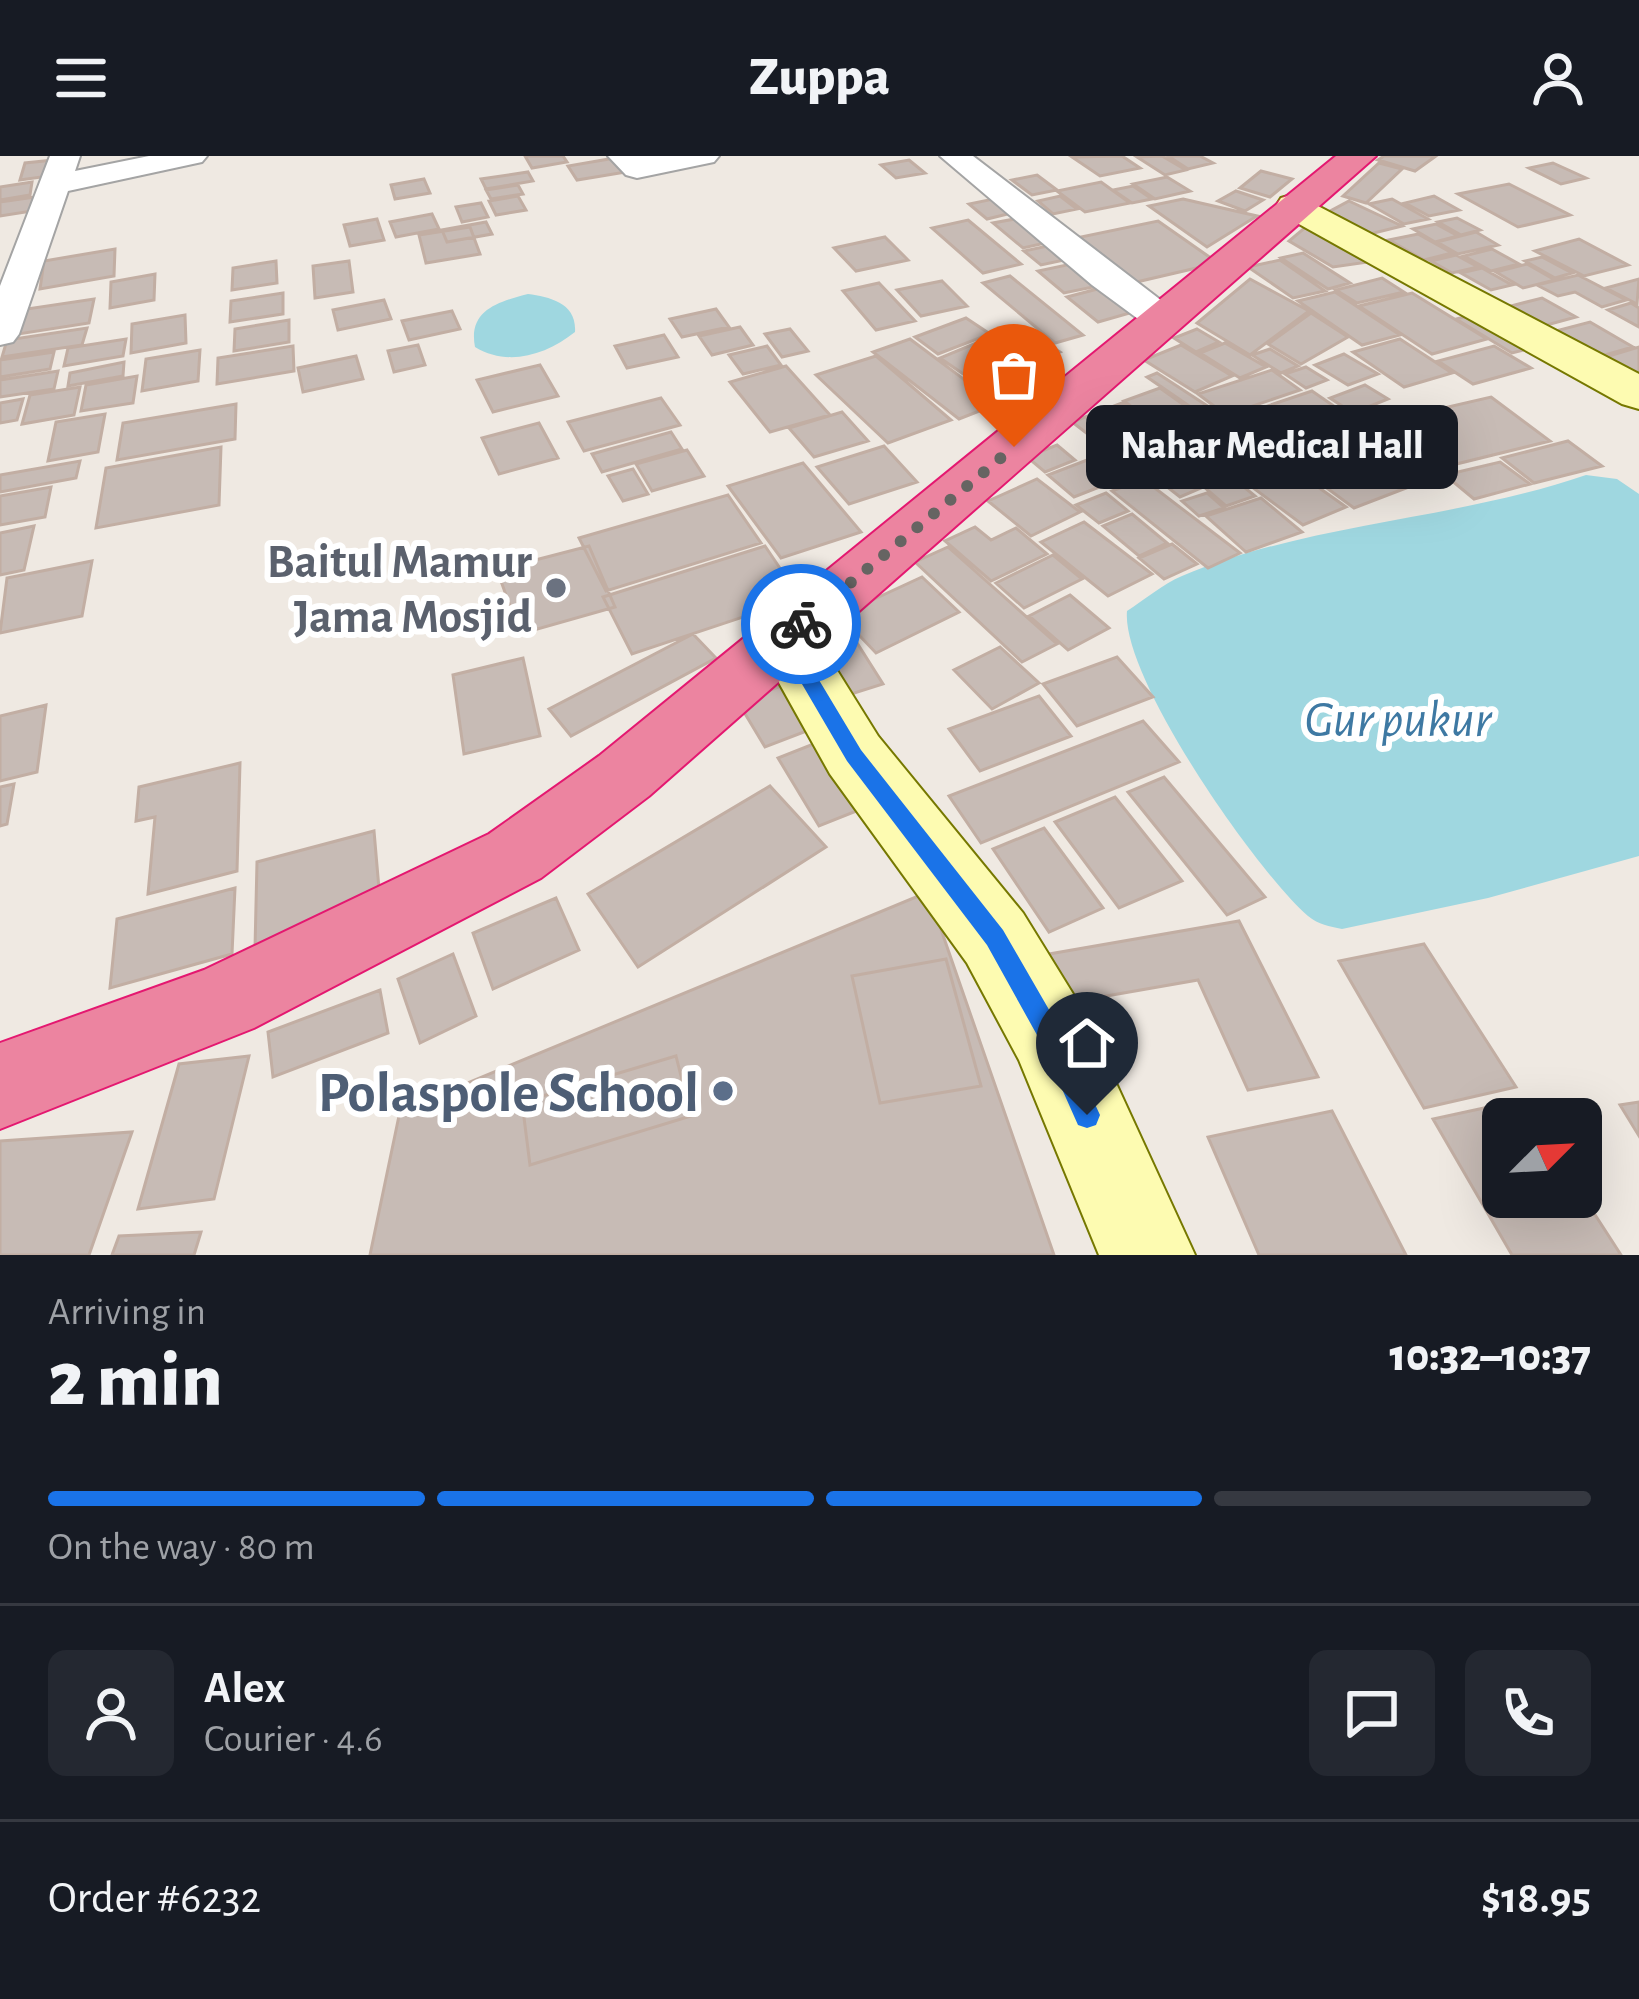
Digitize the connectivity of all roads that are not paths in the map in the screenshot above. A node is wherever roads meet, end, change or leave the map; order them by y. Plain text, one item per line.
1 (191, 156) edge
2 (623, 156) edge
3 (704, 156) edge
4 (955, 156) edge
5 (1358, 156) edge
6 (61, 170) edge
7 (1295, 206) junction
8 (1162, 319) junction
9 (0, 334) edge
10 (1639, 394) edge
11 (784, 638) junction
12 (0, 1086) edge
13 (1147, 1255) edge

1 - 6 street
2 - 3 street
4 - 8 street
5 - 7 highway
6 - 9 street
7 - 8 highway
7 - 10 street
8 - 11 highway
11 - 12 highway
11 - 13 street

